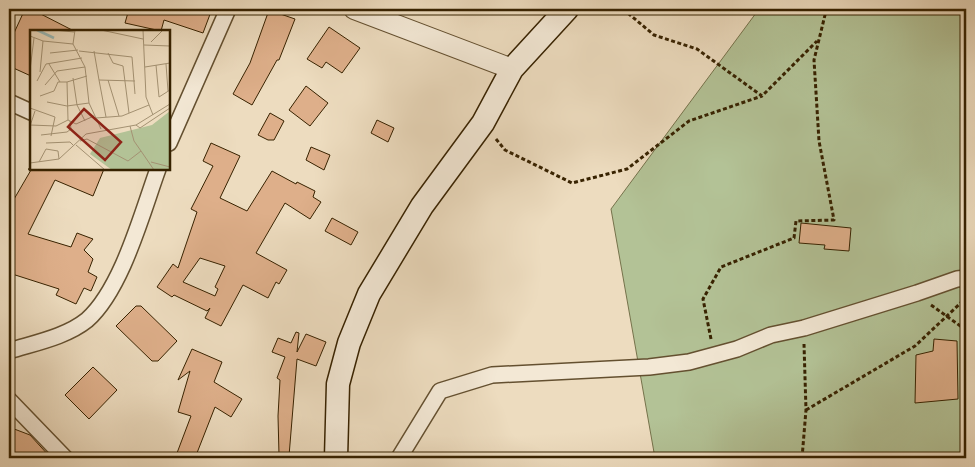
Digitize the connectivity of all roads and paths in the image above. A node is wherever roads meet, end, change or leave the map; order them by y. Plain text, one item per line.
1 (228, 9) edge
2 (354, 9) edge
3 (568, 9) edge
4 (623, 9) edge
5 (818, 9) edge
6 (818, 40) junction
7 (512, 69) junction
8 (762, 96) junction
9 (9, 102) edge
10 (30, 112) edge
11 (483, 123) junction
12 (170, 141) edge
13 (158, 170) edge
14 (966, 278) edge
15 (917, 293) junction
16 (966, 298) edge
17 (947, 317) junction
18 (804, 328) junction
19 (966, 330) edge
20 (9, 350) edge
21 (715, 354) junction
22 (9, 400) edge
23 (806, 410) junction
24 (65, 458) edge
25 (336, 458) edge
26 (399, 458) edge
27 (802, 458) edge

1 - 12 street
2 - 7 street
3 - 7 main road
4 - 8 path
5 - 6 path
6 - 8 path
6 - 21 path
7 - 11 main road
8 - 11 path
9 - 10 street
11 - 25 main road
13 - 20 street
14 - 15 street
15 - 17 path
15 - 18 street
16 - 17 path
17 - 19 path
17 - 23 path
18 - 21 street
18 - 23 path
21 - 26 street
22 - 24 street
23 - 27 path

